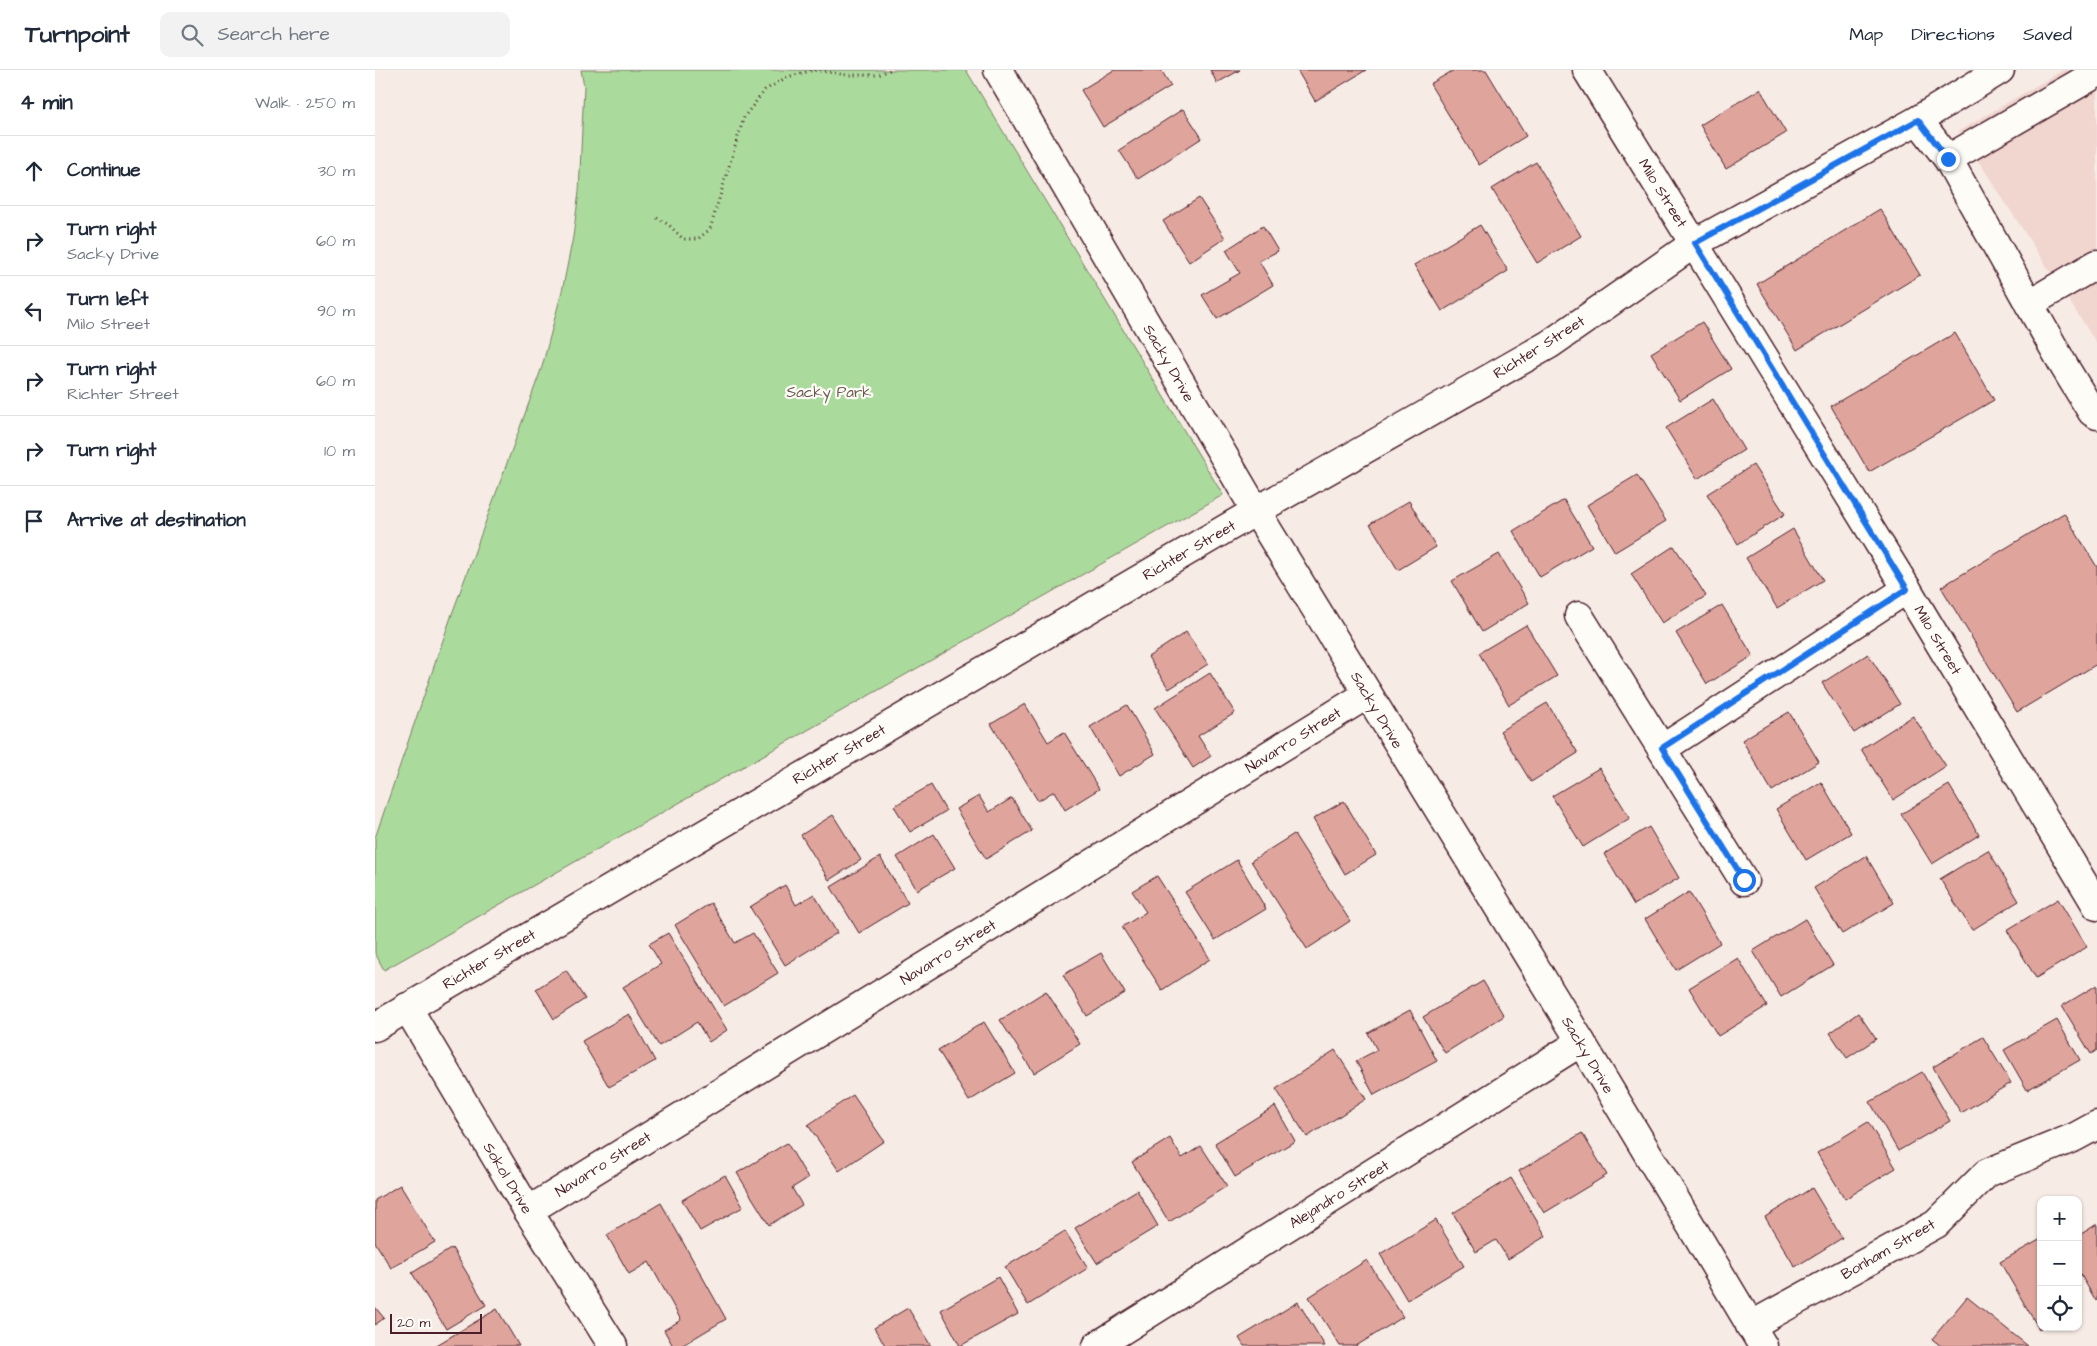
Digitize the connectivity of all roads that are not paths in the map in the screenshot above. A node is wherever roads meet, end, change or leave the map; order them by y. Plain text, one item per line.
1 (998, 70) edge
2 (1587, 70) edge
3 (2000, 70) edge
4 (2097, 73) edge
5 (1918, 120) junction
6 (1948, 159) junction
7 (1695, 243) junction
8 (2097, 264) edge
9 (2029, 304) junction
10 (2097, 416) edge
11 (1256, 511) junction
12 (1907, 589) junction
13 (1579, 616) dead end
14 (1368, 694) junction
15 (1662, 748) junction
16 (1744, 880) dead end
17 (2097, 906) edge
18 (407, 1007) junction
19 (375, 1026) edge
20 (1581, 1042) junction
21 (2097, 1125) edge
22 (527, 1210) junction
23 (1757, 1336) edge
24 (613, 1346) edge
25 (1097, 1346) edge

1 - 11 street, Sacky Drive
2 - 7 street, Milo Street
3 - 5 street, Richter Street
4 - 6 street
5 - 6 street
5 - 7 street, Richter Street
6 - 9 street
7 - 11 street, Richter Street
7 - 12 street, Milo Street
8 - 9 street
9 - 10 street
11 - 14 street, Sacky Drive
11 - 18 street, Richter Street
12 - 15 street
12 - 17 street, Milo Street
13 - 15 street
14 - 20 street, Sacky Drive
14 - 22 street, Navarro Street
15 - 16 street
18 - 19 street, Richter Street
18 - 22 street, Sokol Drive
20 - 23 street, Sacky Drive
20 - 25 street, Alejandro Street
21 - 23 street, Bonham Street
22 - 24 street, Sokol Drive

